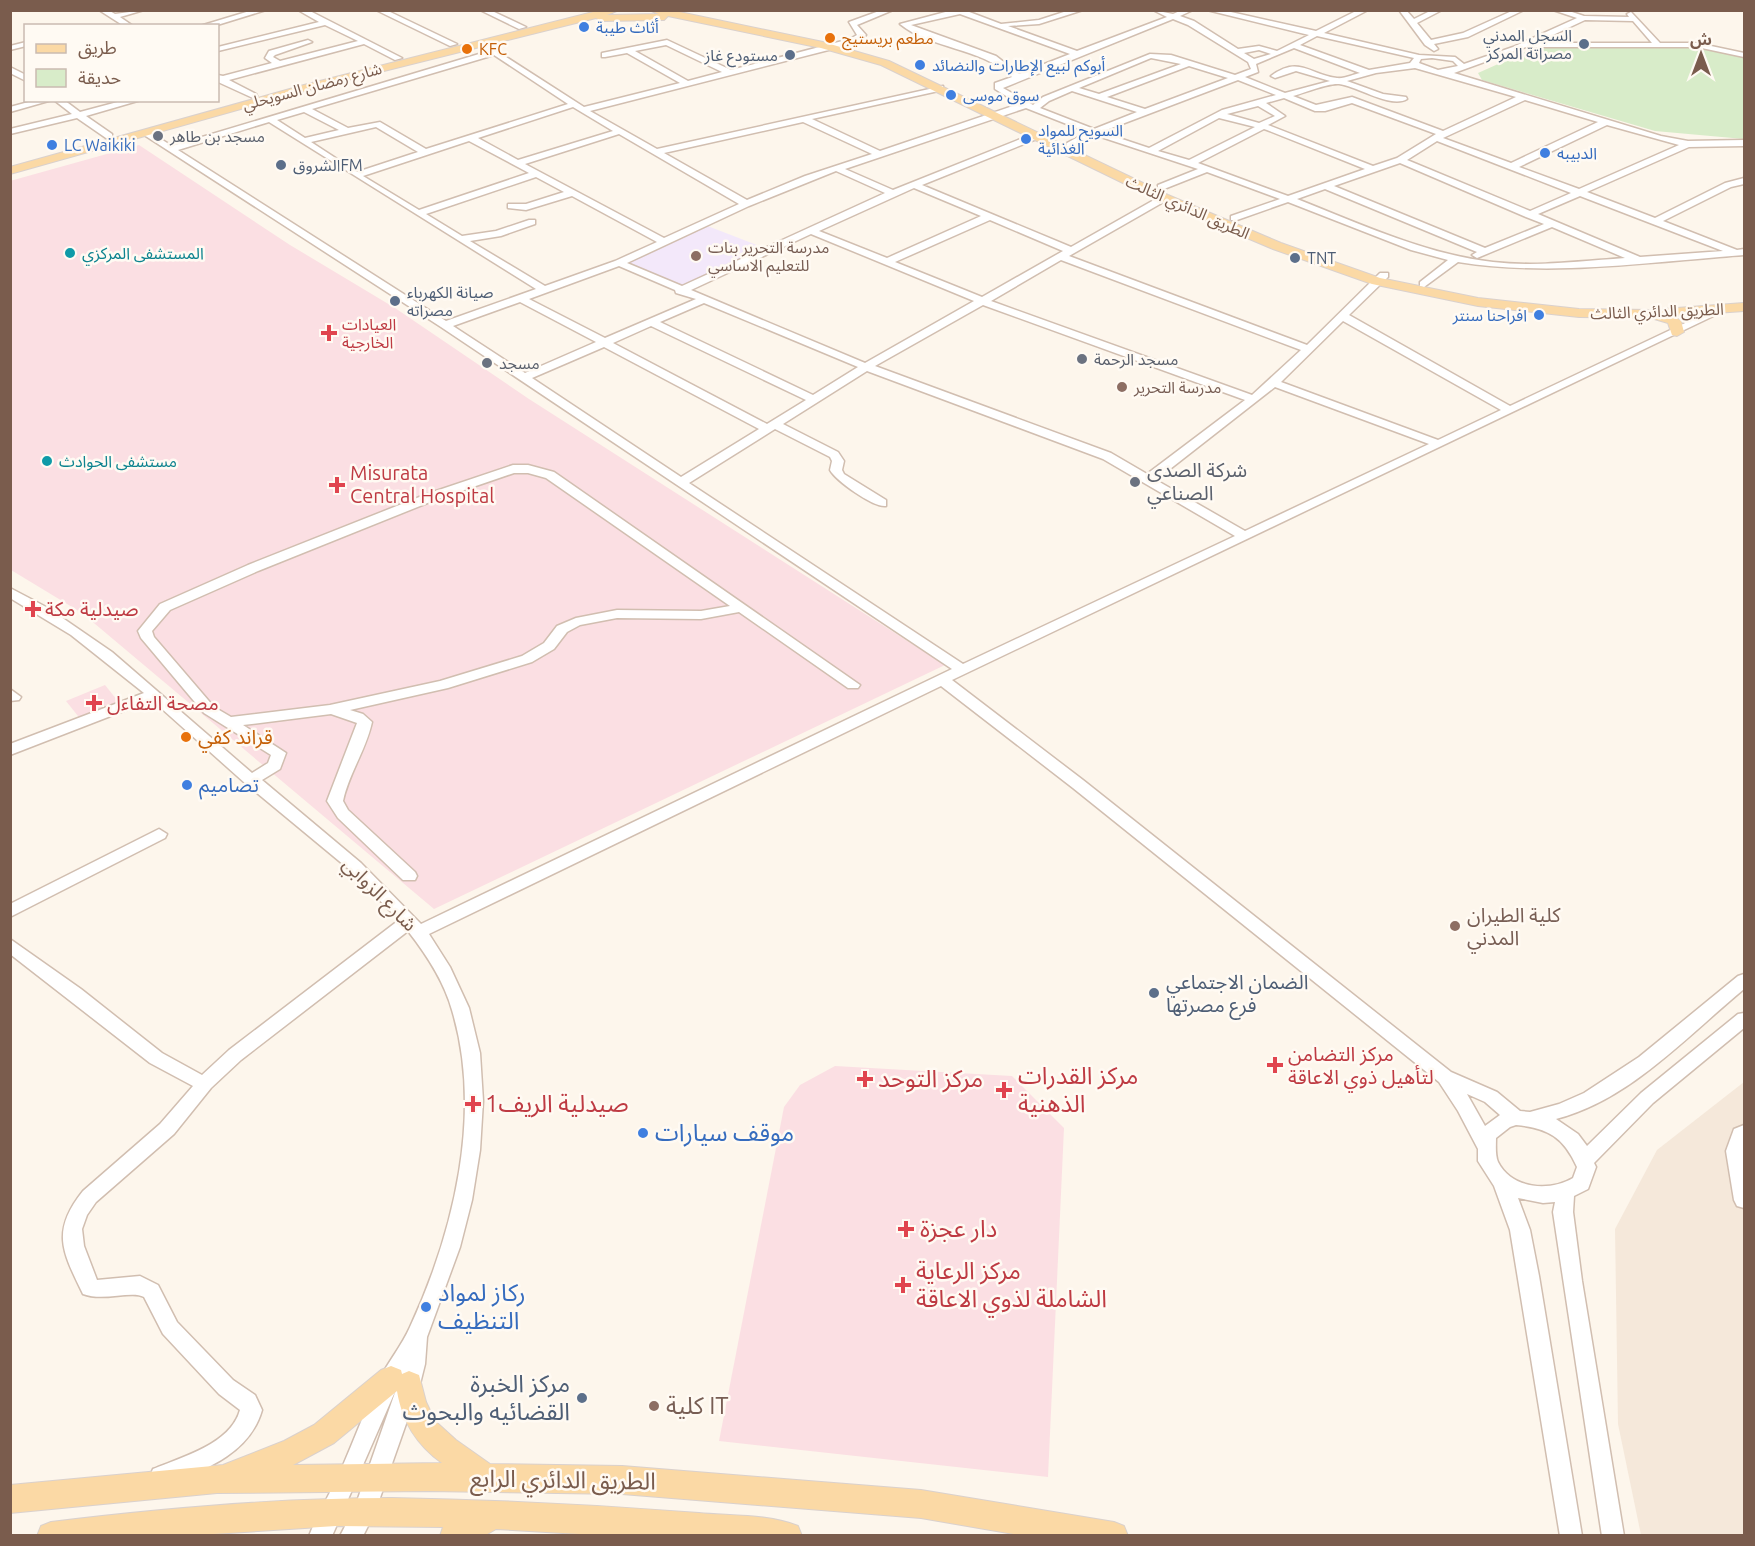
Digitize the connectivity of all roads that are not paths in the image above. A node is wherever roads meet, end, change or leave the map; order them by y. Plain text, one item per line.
1 (102, 10) edge
2 (141, 10) edge
3 (264, 10) edge
4 (301, 10) edge
5 (379, 10) edge
6 (483, 10) edge
7 (590, 10) edge
8 (615, 10) edge
9 (653, 10) edge
10 (890, 10) edge
11 (1080, 10) edge
12 (1156, 10) edge
13 (1190, 10) edge
14 (1210, 10) edge
15 (1365, 10) edge
16 (1402, 10) edge
17 (1439, 10) edge
18 (1521, 10) edge
19 (1556, 10) edge
20 (1628, 10) edge
21 (958, 11) edge
22 (686, 13) edge
23 (1173, 16) junction
24 (113, 17) junction
25 (1584, 18) junction
26 (1636, 19) junction
27 (574, 21) junction
28 (326, 22) junction
29 (1412, 23) junction
30 (126, 24) edge
31 (211, 24) edge
32 (997, 25) junction
33 (522, 27) junction
34 (1318, 33) junction
35 (308, 42) dead end
36 (364, 42) junction
37 (480, 43) junction
38 (453, 44) junction
39 (1428, 44) junction
40 (838, 45) junction
41 (1292, 45) junction
42 (1527, 45) junction
43 (1658, 45) junction
44 (219, 49) edge
45 (626, 50) junction
46 (494, 52) junction
47 (1237, 52) junction
48 (1075, 53) junction
49 (1277, 53) junction
50 (604, 55) dead end
51 (1744, 55) edge
52 (1444, 56) junction
53 (398, 58) junction
54 (1455, 59) junction
55 (1419, 60) junction
56 (1484, 61) junction
57 (1190, 63) junction
58 (279, 64) junction
59 (1254, 66) junction
60 (1462, 68) junction
61 (10, 69) edge
62 (729, 72) junction
63 (1441, 72) junction
64 (1369, 73) junction
65 (1275, 76) junction
66 (1017, 77) junction
67 (1237, 77) junction
68 (24, 78) edge
69 (219, 79) edge
70 (219, 79) edge
71 (1341, 81) junction
72 (1470, 81) junction
73 (686, 83) junction
74 (940, 88) junction
75 (1073, 88) junction
76 (1316, 88) junction
77 (1330, 92) dead end
78 (253, 96) junction
79 (1284, 96) junction
80 (1341, 96) dead end
81 (1100, 97) junction
82 (1522, 98) junction
83 (1403, 99) dead end
84 (1352, 100) junction
85 (41, 102) edge
86 (61, 102) edge
87 (130, 102) edge
88 (1258, 102) junction
89 (579, 107) junction
90 (1030, 107) junction
91 (307, 110) junction
92 (10, 111) edge
93 (1143, 111) junction
94 (999, 114) junction
95 (1219, 114) junction
96 (79, 116) junction
97 (804, 119) junction
98 (271, 120) junction
99 (1604, 123) junction
100 (1260, 127) junction
101 (347, 131) junction
102 (621, 131) junction
103 (10, 132) edge
104 (1095, 132) junction
105 (145, 133) junction
106 (109, 136) junction
107 (1036, 136) junction
108 (1440, 136) junction
109 (472, 138) junction
110 (305, 141) junction
111 (1744, 143) edge
112 (1688, 144) junction
113 (1070, 145) junction
114 (172, 149) junction
115 (1152, 150) junction
116 (656, 152) junction
117 (426, 153) junction
118 (880, 154) junction
119 (1400, 160) junction
120 (10, 163) edge
121 (518, 163) junction
122 (1191, 163) junction
123 (1511, 166) junction
124 (836, 168) junction
125 (1207, 169) junction
126 (1374, 170) junction
127 (10, 171) edge
128 (535, 174) junction
129 (356, 175) junction
130 (1744, 181) edge
131 (913, 184) junction
132 (1325, 186) junction
133 (572, 193) junction
134 (893, 193) junction
135 (1163, 193) junction
136 (1579, 193) junction
137 (1285, 199) junction
138 (746, 204) junction
139 (511, 206) dead end
140 (418, 213) junction
141 (1529, 215) junction
142 (990, 216) junction
143 (1234, 218) junction
144 (532, 222) dead end
145 (1654, 222) junction
146 (1552, 224) junction
147 (811, 231) junction
148 (460, 239) junction
149 (664, 242) junction
150 (1072, 250) junction
151 (1486, 252) junction
152 (1742, 253) edge
153 (1062, 257) junction
154 (1459, 260) junction
155 (1642, 261) junction
156 (887, 262) junction
157 (619, 263) junction
158 (1380, 278) junction
159 (1424, 284) junction
160 (544, 290) junction
161 (680, 291) junction
162 (520, 298) junction
163 (1744, 298) edge
164 (702, 300) junction
165 (982, 301) junction
166 (1744, 307) edge
167 (1723, 309) junction
168 (1650, 314) junction
169 (1342, 316) junction
170 (653, 323) junction
171 (445, 325) junction
172 (1677, 332) junction
173 (603, 344) junction
174 (1308, 349) junction
175 (866, 368) junction
176 (523, 378) junction
177 (1274, 383) junction
178 (1252, 399) junction
179 (815, 400) junction
180 (1508, 410) junction
181 (772, 426) junction
182 (1439, 444) junction
183 (1149, 479) junction
184 (682, 482) junction
185 (882, 503) dead end
186 (1244, 536) junction
187 (10, 592) edge
188 (742, 608) junction
189 (962, 670) junction
190 (943, 680) junction
191 (853, 685) dead end
192 (152, 695) junction
193 (330, 710) junction
194 (226, 722) junction
195 (10, 750) edge
196 (251, 780) junction
197 (159, 834) dead end
198 (409, 876) dead end
199 (10, 911) edge
200 (413, 927) junction
201 (10, 945) edge
202 (1743, 982) edge
203 (1742, 1023) edge
204 (1445, 1077) junction
205 (205, 1083) junction
206 (1523, 1118) junction
207 (1744, 1133) edge
208 (1485, 1145) junction
209 (1584, 1161) junction
210 (1500, 1177) junction
211 (1565, 1194) junction
212 (1744, 1200) edge
213 (400, 1382) junction
214 (361, 1478) junction
215 (486, 1478) junction
216 (217, 1479) junction
217 (138, 1486) junction
218 (10, 1499) edge
219 (496, 1514) junction
220 (327, 1524) edge
221 (357, 1524) edge
222 (215, 1528) edge
223 (51, 1536) edge
224 (454, 1536) edge
225 (788, 1536) edge
226 (1114, 1536) edge
227 (1571, 1536) edge
228 (1613, 1536) edge

1 - 24 street
2 - 24 street
3 - 31 street
4 - 28 street
5 - 38 street
6 - 33 street
7 - 33 main road, شارع رمضان السويحلي
8 - 27 main road, شارع رمضان السويحلي
9 - 22 main road, الطريق الدائري الثالث
10 - 40 street
11 - 32 street
12 - 23 street
13 - 23 street
14 - 34 street
15 - 34 street
16 - 29 street
17 - 29 street
18 - 39 street
19 - 25 street
20 - 26 street
21 - 32 street
21 - 66 street
22 - 27 main road
22 - 40 main road, الطريق الدائري الثالث
23 - 47 street
23 - 48 street
24 - 30 street
25 - 26 street
25 - 42 street
26 - 43 street
27 - 37 main road, شارع رمضان السويحلي
28 - 36 street
28 - 44 street
29 - 39 street
32 - 48 street
33 - 38 main road, شارع رمضان السويحلي
34 - 41 street
34 - 55 street
35 - 58 street
36 - 53 street
36 - 58 street
37 - 46 street
37 - 105 main road, شارع رمضان السويحلي
38 - 53 main road, شارع رمضان السويحلي
39 - 52 street
39 - 55 street
40 - 62 street
40 - 74 main road, الطريق الدائري الثالث
40 - 94 main road, الطريق الدائري الثالث
41 - 49 street
41 - 64 street
42 - 43 street
42 - 56 street
43 - 51 street
45 - 50 street
45 - 62 street
45 - 73 street
46 - 89 street
46 - 91 street
47 - 49 street
47 - 59 street
48 - 66 street
49 - 59 street
52 - 54 street
52 - 55 street
53 - 78 main road, شارع رمضان السويحلي
54 - 56 street
54 - 60 street
55 - 63 street
55 - 64 street
56 - 60 street
57 - 67 street
57 - 75 street
57 - 81 street
58 - 69 street
59 - 65 street
59 - 67 street
60 - 63 street
60 - 72 street
61 - 68 street
62 - 73 street
63 - 72 street
64 - 71 street
65 - 71 street
65 - 76 street
66 - 90 street
67 - 79 street
67 - 93 street
70 - 78 street
71 - 76 street
71 - 83 street
72 - 82 street
73 - 89 street
74 - 94 main road, الطريق الدائري الثالث
74 - 97 street
75 - 81 street
75 - 90 street
76 - 77 street
76 - 79 street
78 - 106 main road, شارع رمضان السويحلي
79 - 84 street
79 - 88 street
80 - 84 street
81 - 93 street
82 - 99 street
82 - 108 street
84 - 108 street
85 - 92 street
86 - 96 street
87 - 96 street
88 - 95 street
88 - 100 street
89 - 102 street
89 - 109 street
90 - 94 street
90 - 104 street
91 - 98 street
91 - 101 street
93 - 104 street
94 - 107 main road, الطريق الدائري الثالث
94 - 113 main road, الطريق الدائري الثالث
94 - 118 street
95 - 100 street
95 - 115 street
96 - 103 street
96 - 106 street
97 - 116 street
97 - 118 street
98 - 110 street
98 - 114 street
99 - 112 street
99 - 123 street
100 - 122 street
100 - 126 street
101 - 110 street
101 - 117 street
102 - 116 street
102 - 121 street
104 - 113 street
104 - 115 street
105 - 114 street
105 - 127 main road, شارع رمضان السويحلي
106 - 120 main road, شارع رمضان السويحلي
107 - 131 street
107 - 135 main road, الطريق الدائري الثالث
108 - 119 street
108 - 123 street
109 - 117 street
109 - 121 street
110 - 129 street
111 - 112 street
112 - 136 street
113 - 135 main road, الطريق الدائري الثالث
114 - 171 street
115 - 122 street
116 - 138 street
117 - 129 street
118 - 124 street
119 - 126 street
119 - 141 street
121 - 128 street
122 - 125 street
123 - 136 street
124 - 134 street
124 - 138 street
125 - 135 street
125 - 137 street
126 - 132 street
128 - 133 street
128 - 140 street
129 - 140 street
130 - 145 street
131 - 134 street
131 - 142 street
132 - 137 street
132 - 151 street
133 - 139 street
133 - 149 street
134 - 147 street
135 - 143 main road, الطريق الدائري الثالث
135 - 150 street
135 - 158 main road, الطريق الدائري الثالث
136 - 141 street
136 - 145 street
137 - 143 street
137 - 154 street
138 - 149 street
140 - 148 street
141 - 146 street
142 - 150 street
142 - 156 street
143 - 158 main road, الطريق الدائري الثالث
144 - 148 street
145 - 152 street
146 - 151 street
146 - 155 street
147 - 156 street
147 - 161 street
148 - 160 street
149 - 157 street
150 - 153 street
151 - 154 street
152 - 155 street
153 - 165 street
153 - 174 street
154 - 155 street
154 - 159 street
156 - 165 street
157 - 160 street
157 - 161 street
158 - 159 main road, الطريق الدائري الثالث
158 - 168 main road, الطريق الدائري الثالث
158 - 169 street
159 - 163 main road, الطريق الدائري الثالث
160 - 162 street
161 - 164 street
162 - 171 street
162 - 173 street
164 - 170 street
164 - 175 street
165 - 175 street
165 - 178 street
166 - 167 main road, الطريق الدائري الثالث
167 - 168 main road, الطريق الدائري الثالث
167 - 172 street
168 - 172 main road
169 - 174 street
169 - 180 street
170 - 173 street
170 - 179 street
171 - 176 street
172 - 180 street
173 - 176 street
173 - 181 street
174 - 177 street
175 - 179 street
175 - 183 street
176 - 184 street
177 - 178 street
177 - 182 street
178 - 183 street
179 - 181 street
180 - 182 street
181 - 184 street
181 - 185 street
182 - 186 street
183 - 186 street
184 - 189 street
186 - 189 street
187 - 192 street, شارع الزوابي
188 - 191 street
188 - 193 street
188 - 194 street
189 - 190 street
190 - 200 street
190 - 204 street
192 - 195 street
192 - 196 street, شارع الزوابي
193 - 194 street
193 - 198 street
194 - 196 street
196 - 200 street, شارع الزوابي
197 - 199 street
200 - 205 street
200 - 213 street, شارع الزوابي
201 - 205 street
202 - 206 street
203 - 209 street
204 - 206 street
204 - 208 street
205 - 217 street
206 - 208 street
206 - 209 street
207 - 212 street
208 - 210 street
209 - 211 street
210 - 211 street
210 - 227 street
211 - 228 street
213 - 214 street, شارع الزوابي
213 - 215 main road
213 - 216 main road
214 - 215 main road, الطريق الدائري الرابع
214 - 216 main road, الطريق الدائري الرابع
214 - 220 street
214 - 221 street
215 - 226 main road, الطريق الدائري الرابع
216 - 217 main road, الطريق الدائري الرابع
217 - 218 main road, الطريق الدائري الرابع
219 - 221 main road, الطريق الدائري الرابع
219 - 224 main road
219 - 225 main road, الطريق الدائري الرابع
220 - 221 main road, الطريق الدائري الرابع
220 - 222 main road, الطريق الدائري الرابع
222 - 223 main road, الطريق الدائري الرابع

